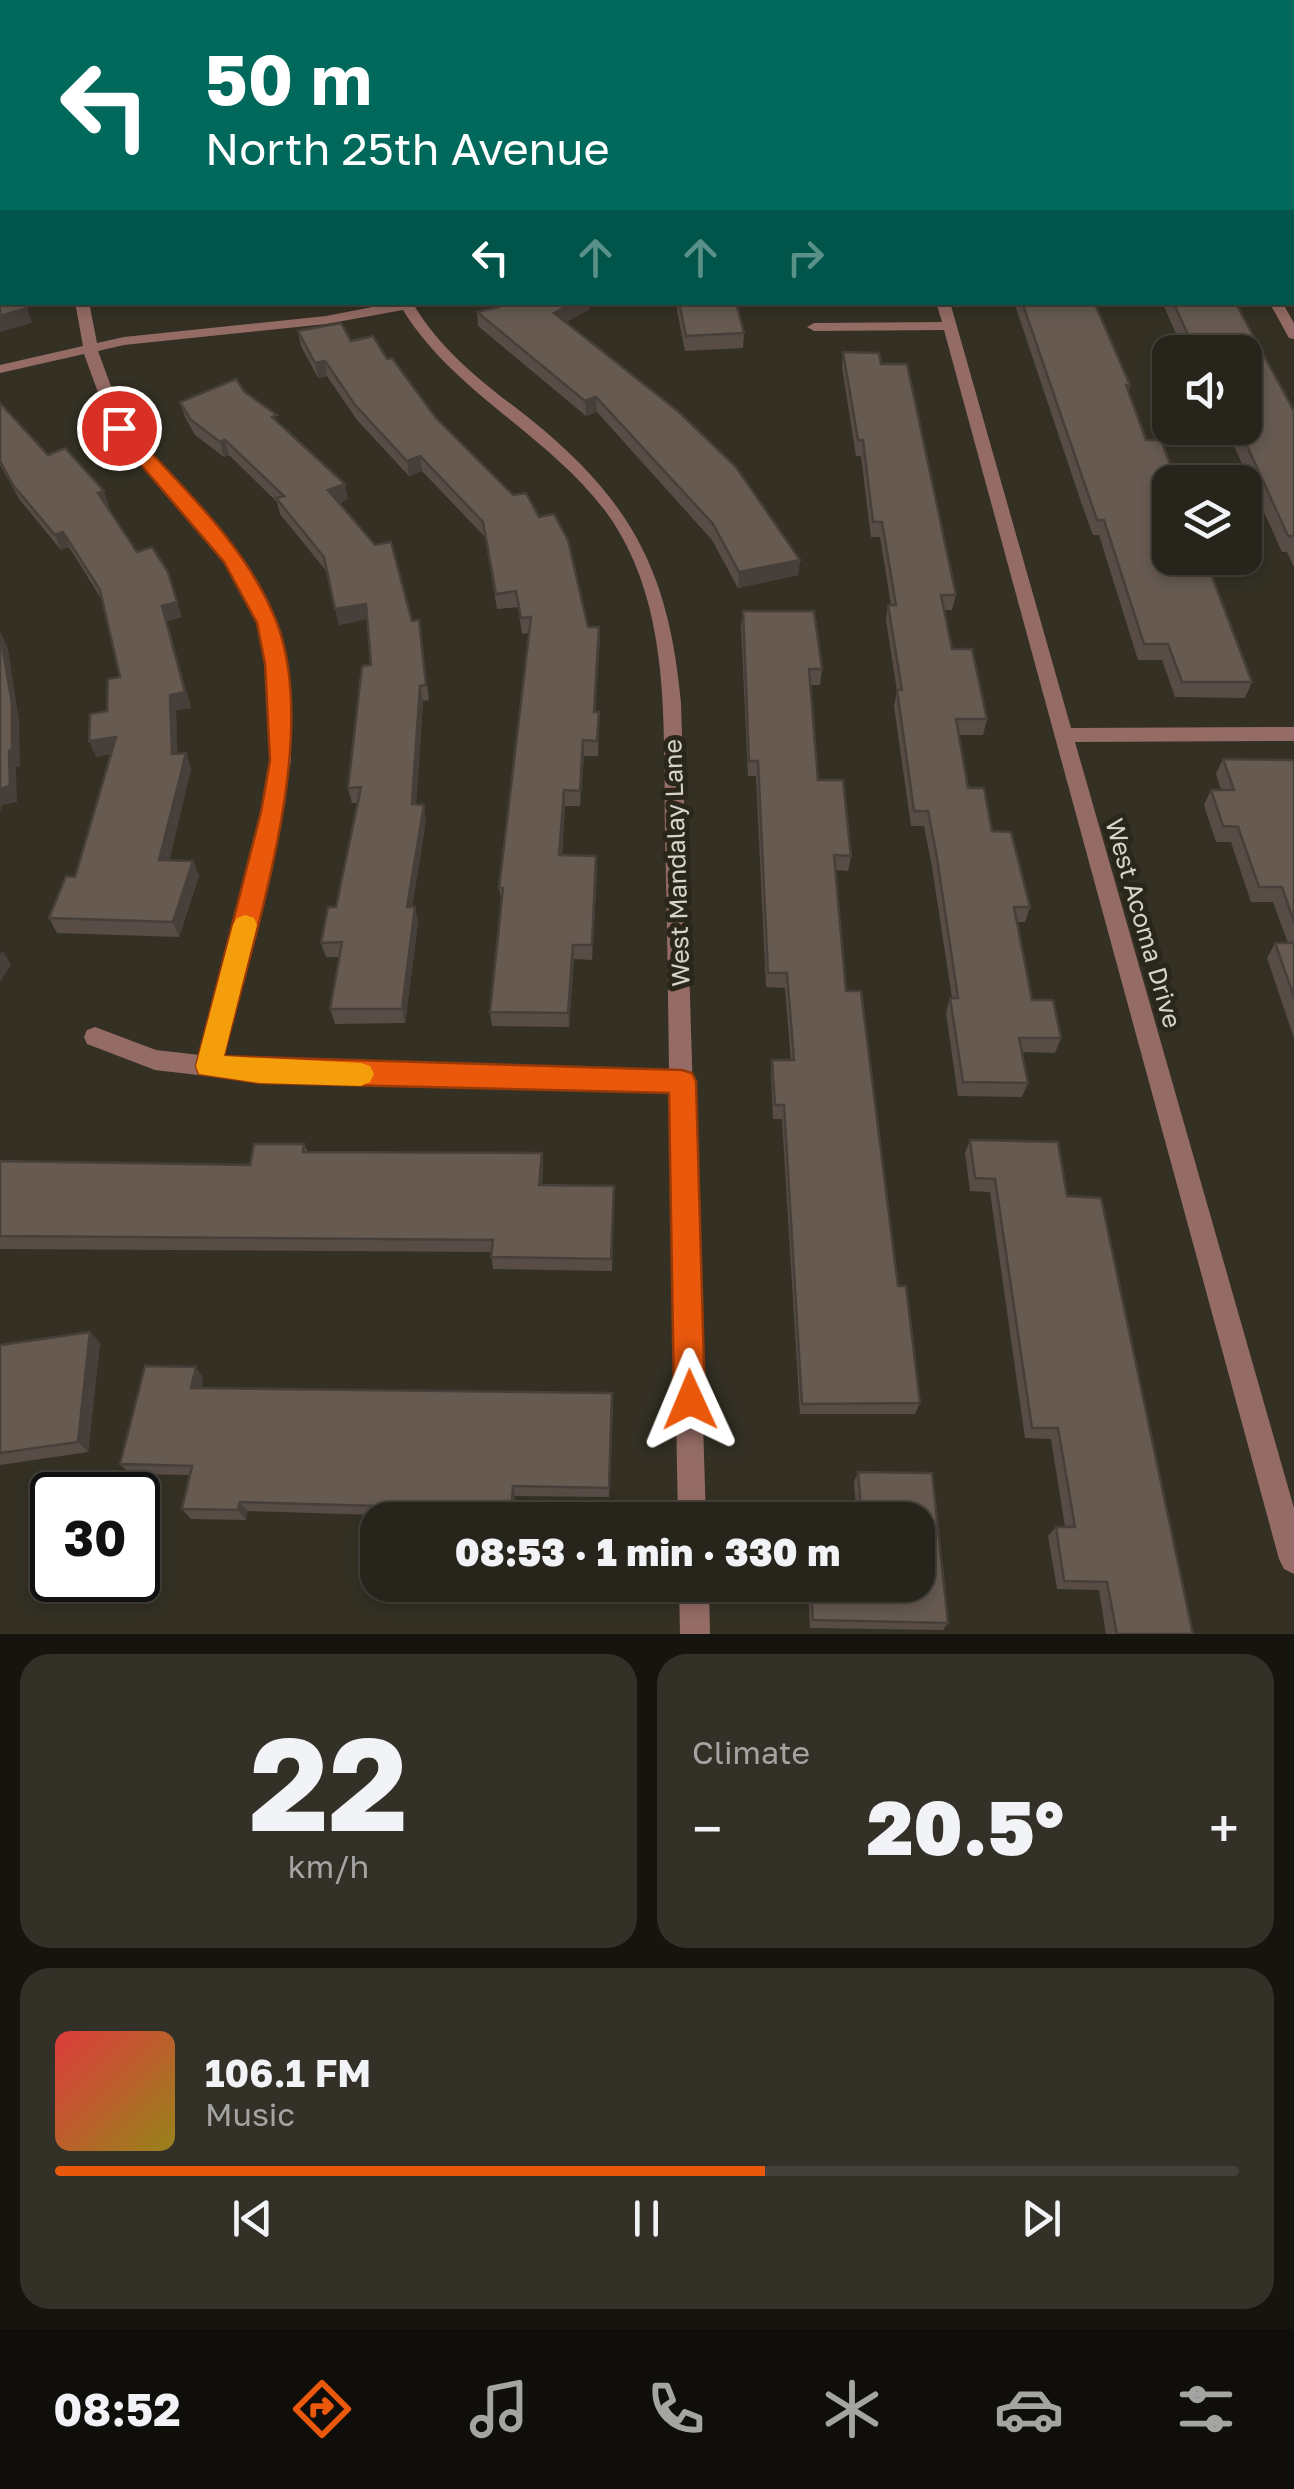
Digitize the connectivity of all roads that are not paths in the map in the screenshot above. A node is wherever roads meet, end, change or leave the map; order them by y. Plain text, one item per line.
1 (83, 305) edge
2 (408, 305) edge
3 (413, 305) edge
4 (944, 305) edge
5 (1277, 305) edge
6 (950, 326) junction
7 (814, 327) dead end
8 (1294, 336) edge
9 (90, 347) junction
10 (0, 369) edge
11 (1294, 734) edge
12 (1063, 735) junction
13 (95, 1037) dead end
14 (209, 1066) junction
15 (682, 1081) junction
16 (692, 1502) edge
17 (1294, 1559) edge
18 (694, 1602) edge
19 (694, 1634) edge

1 - 9 street
2 - 9 street, West Mandalay Lane
3 - 15 street, West Mandalay Lane
4 - 6 street, West Acoma Drive
5 - 8 street
6 - 7 street
6 - 12 street, West Acoma Drive
9 - 10 street, West Mandalay Lane
9 - 14 street
11 - 12 street
12 - 17 street, West Acoma Drive
13 - 14 street
14 - 15 street
15 - 16 street, West Mandalay Lane
18 - 19 street

